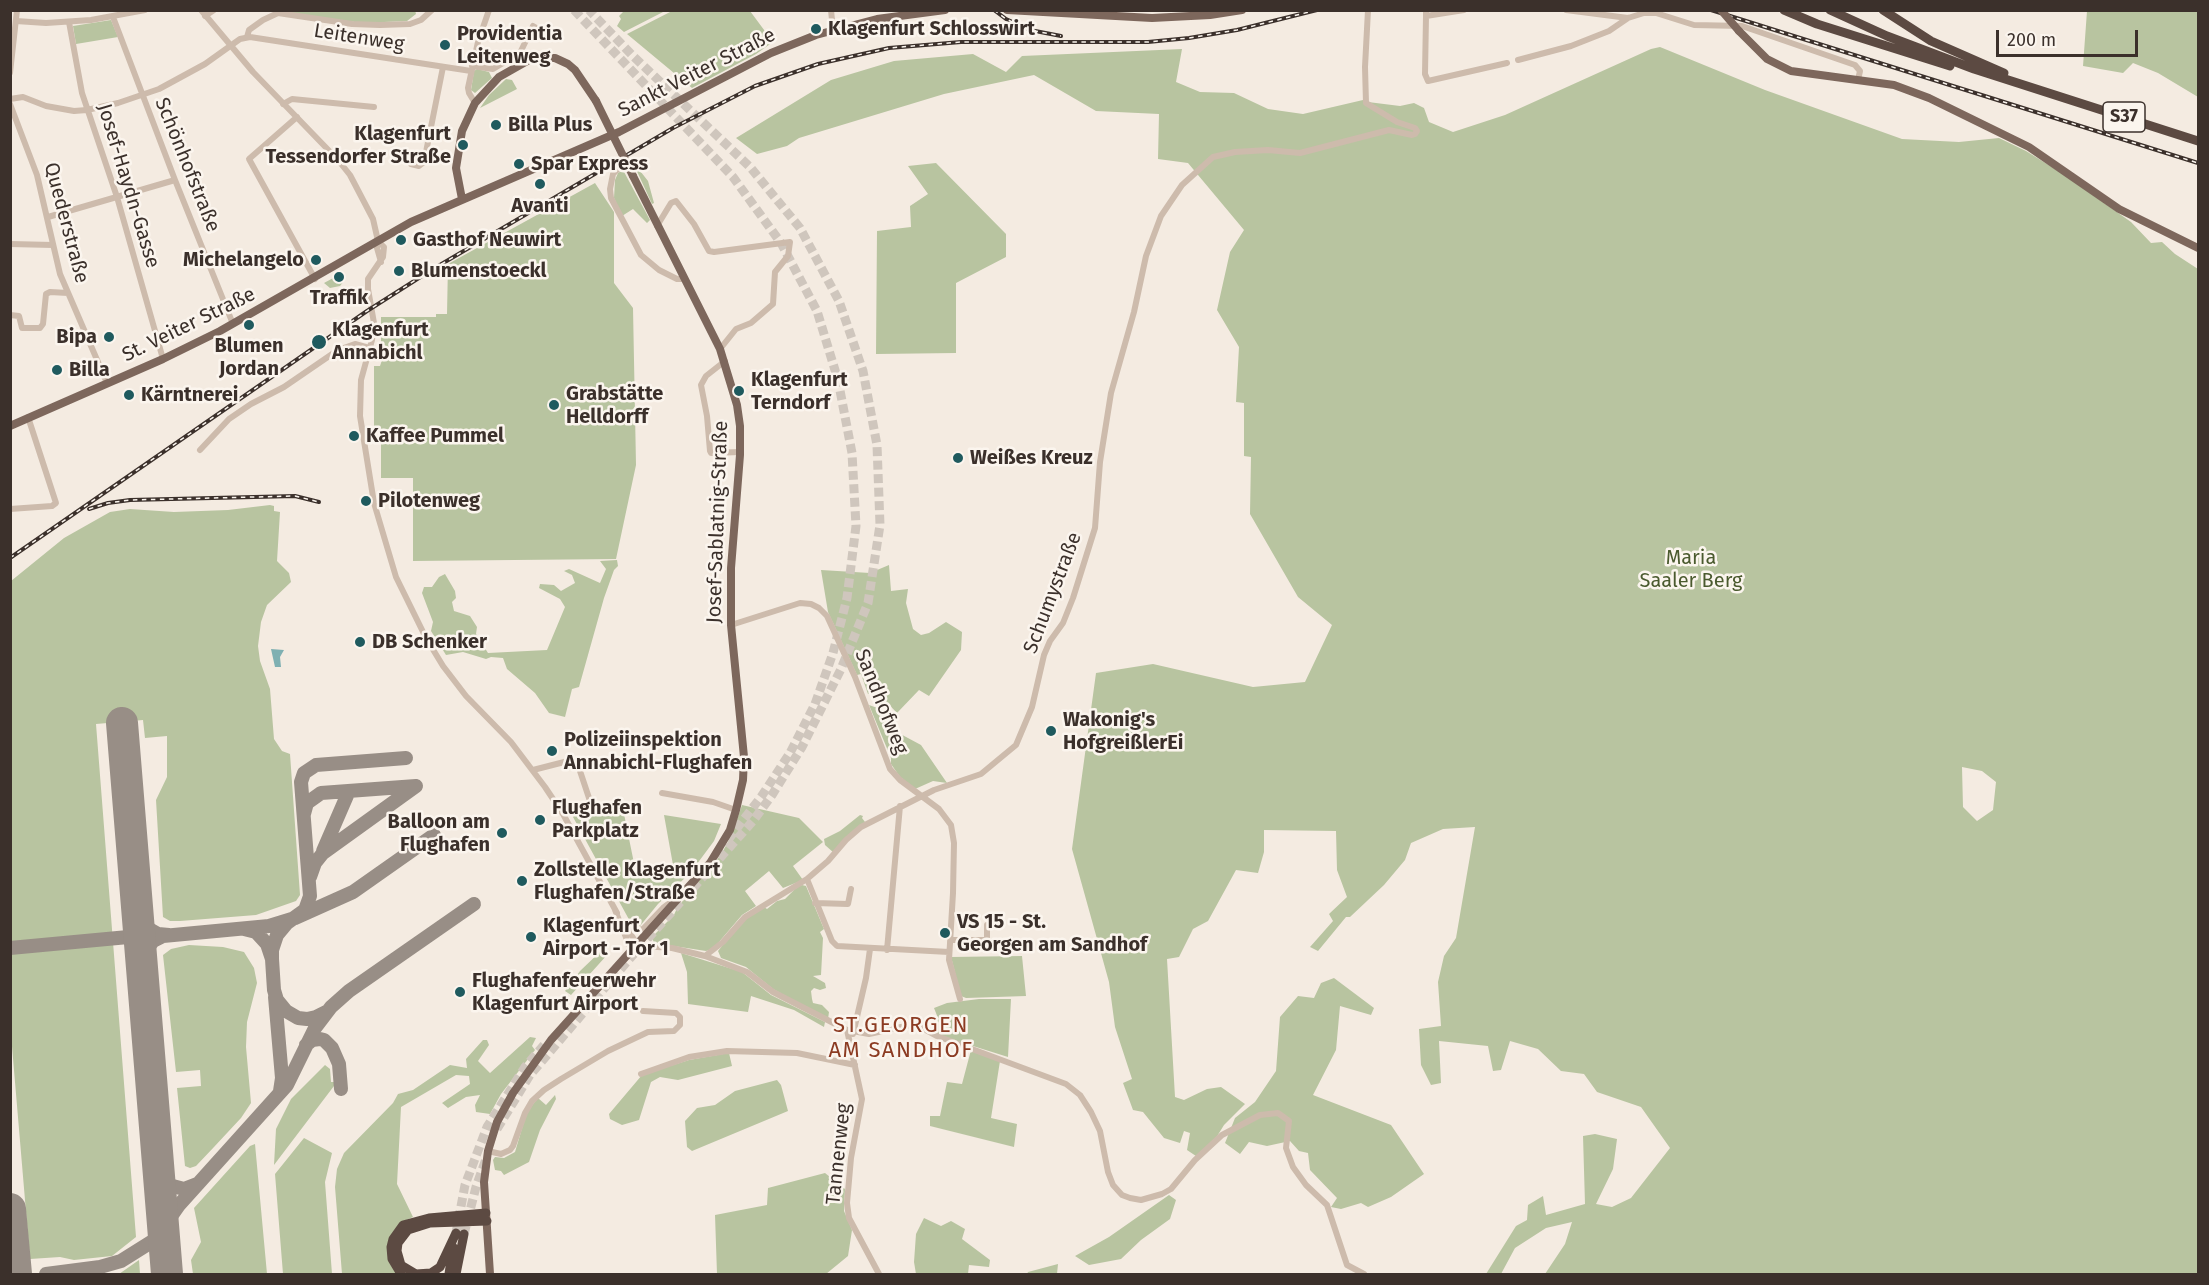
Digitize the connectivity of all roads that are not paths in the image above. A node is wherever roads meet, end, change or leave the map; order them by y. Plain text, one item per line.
1 (16, 10) edge
2 (145, 10) edge
3 (214, 10) edge
4 (432, 10) edge
5 (489, 10) edge
6 (831, 10) edge
7 (945, 10) edge
8 (1008, 10) edge
9 (1242, 10) edge
10 (1368, 10) edge
11 (1464, 10) edge
12 (1566, 10) edge
13 (1721, 10) edge
14 (1784, 10) edge
15 (1830, 10) edge
16 (1883, 10) edge
17 (1020, 11) edge
18 (1048, 12) edge
19 (1426, 13) edge
20 (203, 14) edge
21 (878, 15) edge
22 (113, 17) junction
23 (1628, 18) junction
24 (16, 21) junction
25 (69, 22) junction
26 (833, 30) junction
27 (548, 34) dead end
28 (247, 37) junction
29 (231, 46) junction
30 (1518, 60) dead end
31 (1507, 63) dead end
32 (443, 67) junction
33 (471, 69) junction
34 (1974, 69) junction
35 (10, 73) edge
36 (1858, 80) junction
37 (2049, 94) junction
38 (142, 95) junction
39 (10, 99) edge
40 (475, 103) junction
41 (283, 104) junction
42 (10, 105) edge
43 (374, 107) dead end
44 (87, 110) junction
45 (297, 117) junction
46 (2199, 141) edge
47 (634, 161) dead end
48 (411, 164) dead end
49 (175, 180) junction
50 (117, 197) junction
51 (462, 199) junction
52 (48, 217) junction
53 (657, 226) junction
54 (378, 241) junction
55 (10, 244) edge
56 (53, 245) junction
57 (2199, 248) edge
58 (315, 279) junction
59 (684, 279) junction
60 (68, 293) junction
61 (10, 315) edge
62 (234, 324) junction
63 (369, 348) junction
64 (720, 349) junction
65 (163, 359) junction
66 (724, 362) junction
67 (107, 383) junction
68 (28, 417) junction
69 (10, 426) edge
70 (200, 450) dead end
71 (740, 452) junction
72 (10, 509) edge
73 (731, 625) junction
74 (533, 770) junction
75 (662, 793) dead end
76 (921, 796) junction
77 (621, 806) dead end
78 (900, 806) junction
79 (592, 807) junction
80 (736, 810) junction
81 (563, 814) junction
82 (807, 879) junction
83 (851, 889) dead end
84 (681, 896) junction
85 (815, 903) junction
86 (615, 910) junction
87 (987, 926) dead end
88 (626, 927) junction
89 (951, 940) junction
90 (637, 944) junction
91 (870, 949) junction
92 (887, 950) junction
93 (949, 952) junction
94 (705, 956) junction
95 (960, 999) dead end
96 (643, 1011) dead end
97 (850, 1031) junction
98 (855, 1065) junction
99 (641, 1074) dead end
100 (488, 1151) junction
101 (487, 1217) junction
102 (460, 1233) junction
103 (401, 1275) edge
104 (448, 1275) edge
105 (456, 1275) edge
106 (490, 1275) edge
107 (879, 1275) edge
108 (1364, 1275) edge

1 - 24 street
2 - 22 street
3 - 20 street
4 - 28 street
5 - 33 street
6 - 26 street
7 - 21 main road, Sankt Veiter Straße
8 - 17 main road
9 - 18 main road
10 - 76 street, Schumystraße
11 - 19 street
12 - 23 street
13 - 36 main road, bridge
14 - 34 highway
15 - 34 highway, S37
16 - 37 highway
17 - 18 main road
19 - 31 street
20 - 29 street
21 - 26 main road, Sankt Veiter Straße
22 - 25 street
22 - 38 street, Schönhofstraße
23 - 30 street
23 - 36 street
24 - 25 street
24 - 35 street
25 - 44 street, Josef-Haydn-Gasse
26 - 51 main road, Sankt Veiter Straße
27 - 33 street, Leitenweg
28 - 29 street
28 - 32 street, Leitenweg
29 - 38 street
29 - 41 street
32 - 33 street, Leitenweg
32 - 48 street
33 - 40 street
34 - 37 highway, S37
36 - 57 main road
37 - 46 highway, S37
38 - 44 street
38 - 49 street, Schönhofstraße
39 - 44 street
40 - 51 main road, Josef-Sablatnig-Straße
40 - 53 main road, Josef-Sablatnig-Straße, bridge
41 - 43 street
41 - 45 street
42 - 52 street, Quederstraße
44 - 50 street, Josef-Haydn-Gasse
45 - 54 street
45 - 58 street
47 - 59 street
49 - 50 street
49 - 62 street, Schönhofstraße
50 - 52 street
50 - 65 street, Josef-Haydn-Gasse
51 - 54 main road, Sankt Veiter Straße
52 - 56 street, Quederstraße
53 - 59 main road, Josef-Sablatnig-Straße
53 - 64 street
54 - 58 main road, Sankt Veiter Straße
54 - 63 street
55 - 56 street
56 - 60 street, Quederstraße
58 - 62 main road, St. Veiter Straße
59 - 64 main road, Josef-Sablatnig-Straße
60 - 61 street
60 - 67 street, Quederstraße
62 - 65 main road, St. Veiter Straße
63 - 70 street
63 - 74 street
64 - 66 main road, Josef-Sablatnig-Straße
65 - 67 main road, St. Veiter Straße
66 - 71 main road, Josef-Sablatnig-Straße
66 - 71 street
67 - 68 main road, St. Veiter Straße
68 - 69 main road, St. Veiter Straße
68 - 72 street
71 - 73 main road, Josef-Sablatnig-Straße
73 - 76 street, Sandhofweg
73 - 80 main road, Josef-Sablatnig-Straße
74 - 79 street
74 - 81 street
75 - 80 street
76 - 78 street, Schumystraße
76 - 89 street, Sandhofweg
77 - 79 street
78 - 82 street, Schumystraße
78 - 92 street
79 - 81 street
80 - 84 main road, Josef-Sablatnig-Straße
81 - 86 street
82 - 85 street
82 - 94 street, Schumystraße
83 - 85 street
84 - 88 street
84 - 90 main road, Josef-Sablatnig-Straße
85 - 91 street
86 - 88 street
86 - 90 street
87 - 89 street
88 - 90 street
89 - 93 street, Sandhofweg
90 - 94 street
90 - 100 main road, Josef-Sablatnig-Straße
91 - 92 street
91 - 97 street, Tannenweg
92 - 93 street
93 - 95 street, Sandhofweg
94 - 97 street
96 - 100 street
97 - 98 street, Tannenweg
97 - 108 street
98 - 99 street
98 - 107 street, Tannenweg
100 - 101 main road, Josef-Sablatnig-Straße
101 - 102 highway
101 - 103 highway
101 - 106 main road, Josef-Sablatnig-Straße
102 - 104 highway
102 - 105 highway

